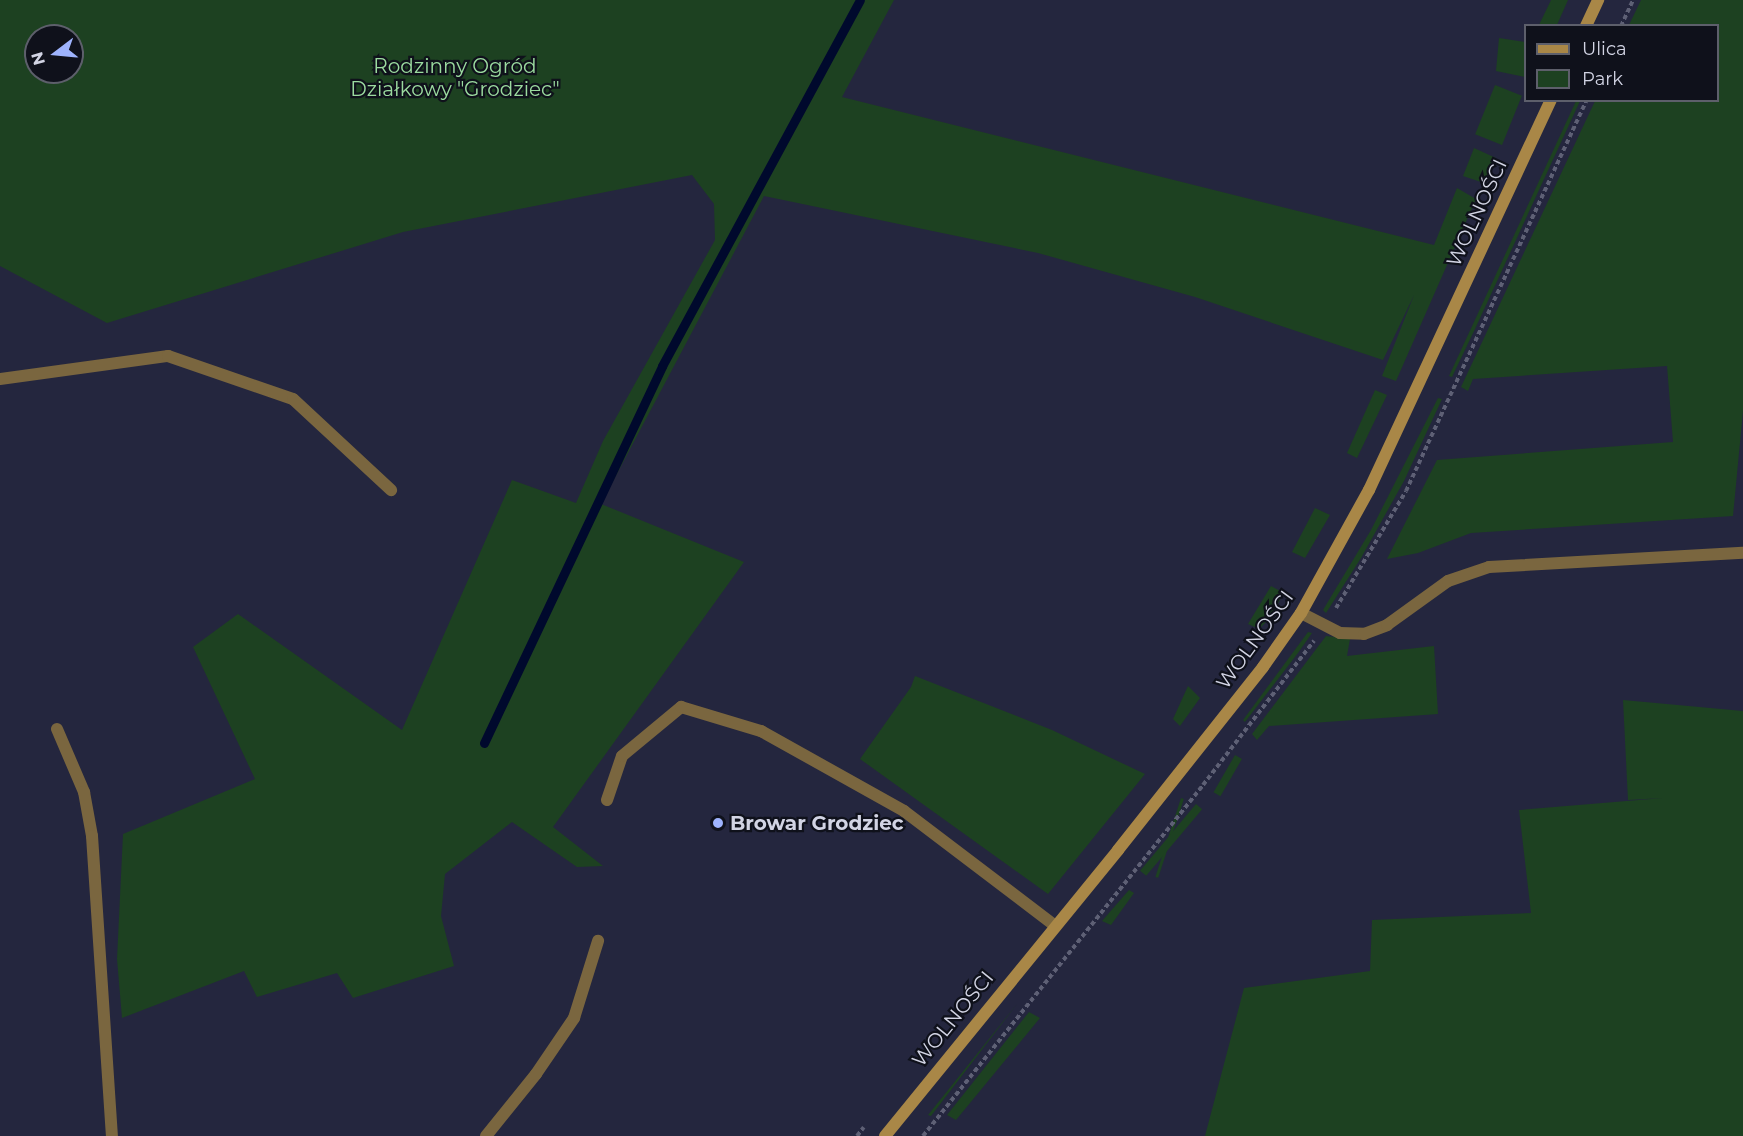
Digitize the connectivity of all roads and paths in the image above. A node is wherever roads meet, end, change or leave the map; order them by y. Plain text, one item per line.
1 (1598, 0) edge
2 (1633, 0) edge
3 (1587, 24) edge
4 (1623, 24) edge
5 (1550, 102) edge
6 (0, 379) edge
7 (392, 490) dead end
8 (1743, 553) edge
9 (1302, 613) junction
10 (57, 729) dead end
11 (607, 800) dead end
12 (1054, 926) junction
13 (598, 941) dead end
14 (872, 1118) dead end
15 (112, 1136) edge
16 (486, 1136) edge
17 (857, 1136) edge
18 (885, 1136) edge

1 - 3 street
2 - 4 path
5 - 9 street, WOLNOŚCI
6 - 7 lane
8 - 9 lane
9 - 12 street, WOLNOŚCI
10 - 15 lane
11 - 12 lane
12 - 18 street, WOLNOŚCI
13 - 16 lane
14 - 17 path

